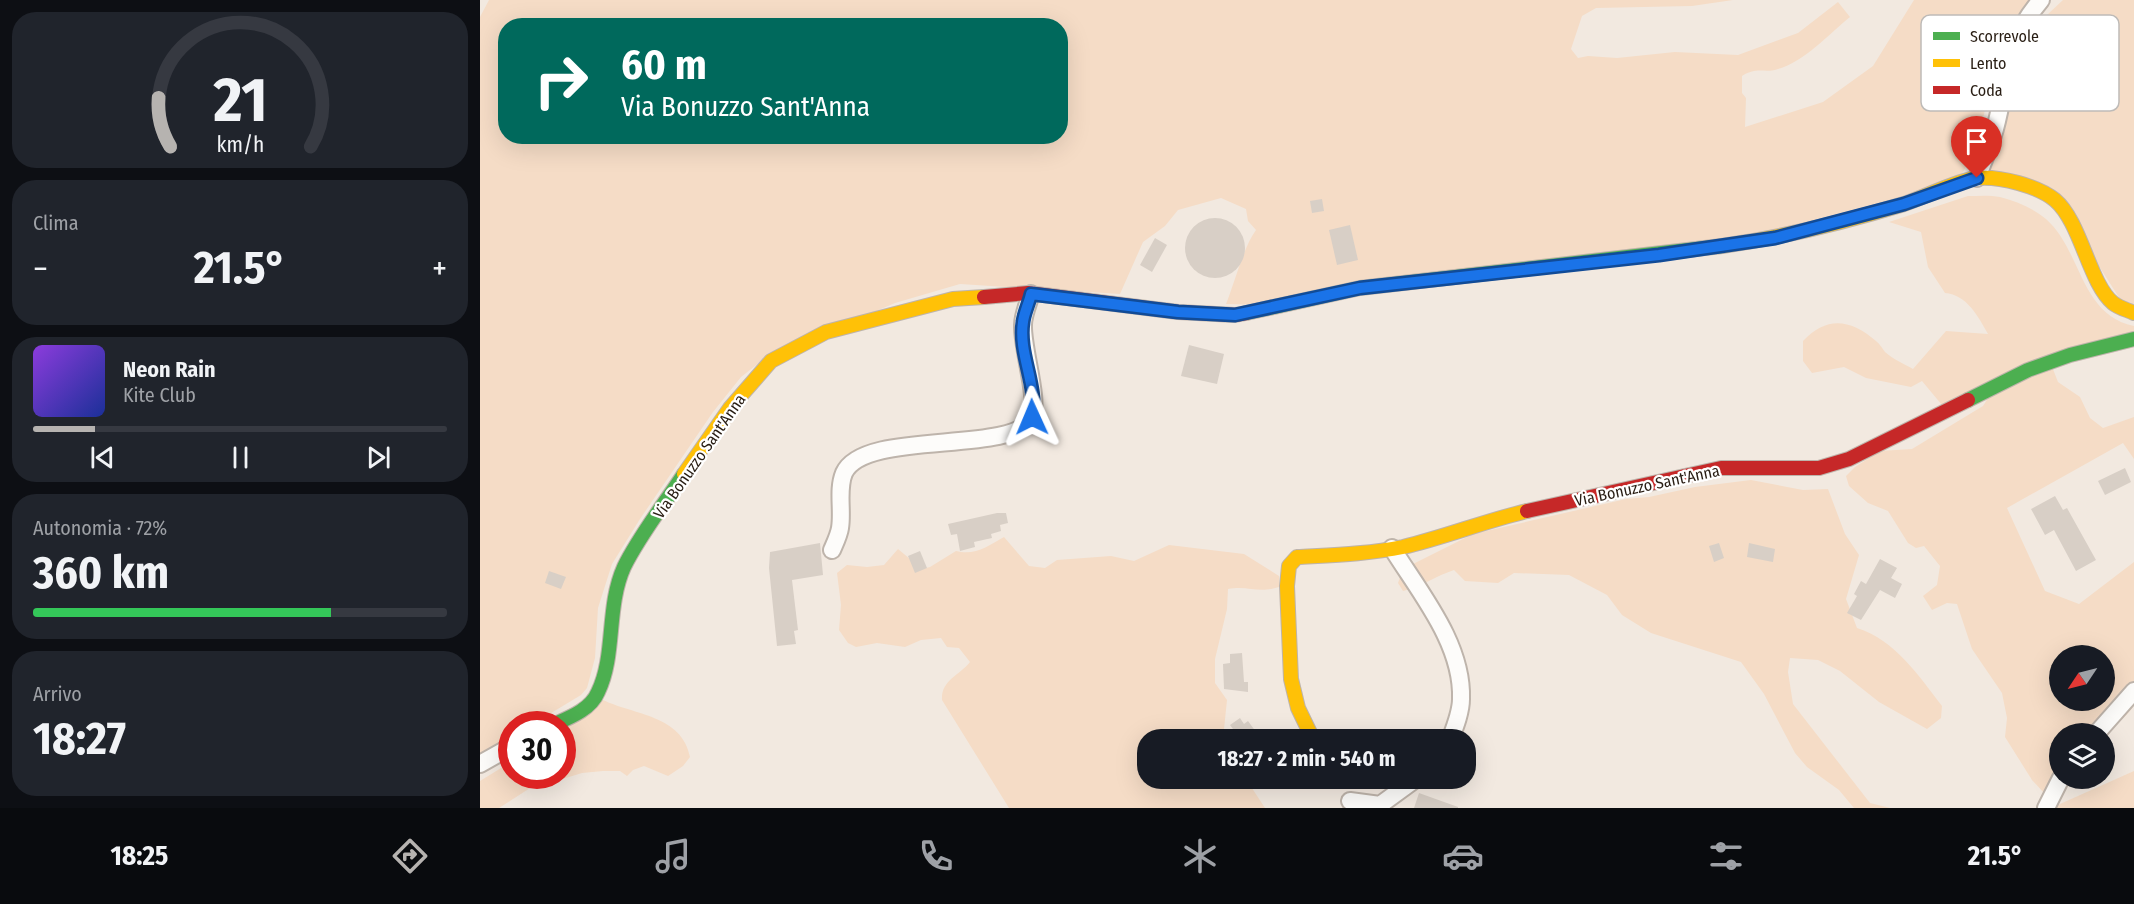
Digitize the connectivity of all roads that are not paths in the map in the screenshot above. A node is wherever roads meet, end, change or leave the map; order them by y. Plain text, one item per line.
1 (2041, 0) edge
2 (2028, 15) edge
3 (1998, 111) edge
4 (1977, 178) junction
5 (1031, 294) junction
6 (2134, 313) edge
7 (2134, 339) edge
8 (1392, 548) junction
9 (832, 550) dead end
10 (2134, 691) edge
11 (576, 715) edge
12 (2106, 723) edge
13 (1308, 729) edge
14 (1453, 729) edge
15 (498, 754) edge
16 (480, 764) edge
17 (1402, 789) edge
18 (2056, 789) edge
19 (1350, 801) dead end
20 (2046, 808) edge

1 - 2 street
3 - 4 street
4 - 5 street, Via Bonuzzo Sant'Anna
4 - 6 street, Via Bonuzzo Sant'Anna
5 - 9 street
5 - 11 street, Via Bonuzzo Sant'Anna
7 - 8 street, Via Bonuzzo Sant'Anna
8 - 13 street, Via Bonuzzo Sant'Anna
8 - 14 street
10 - 12 street
15 - 16 street
17 - 19 street
18 - 20 street

